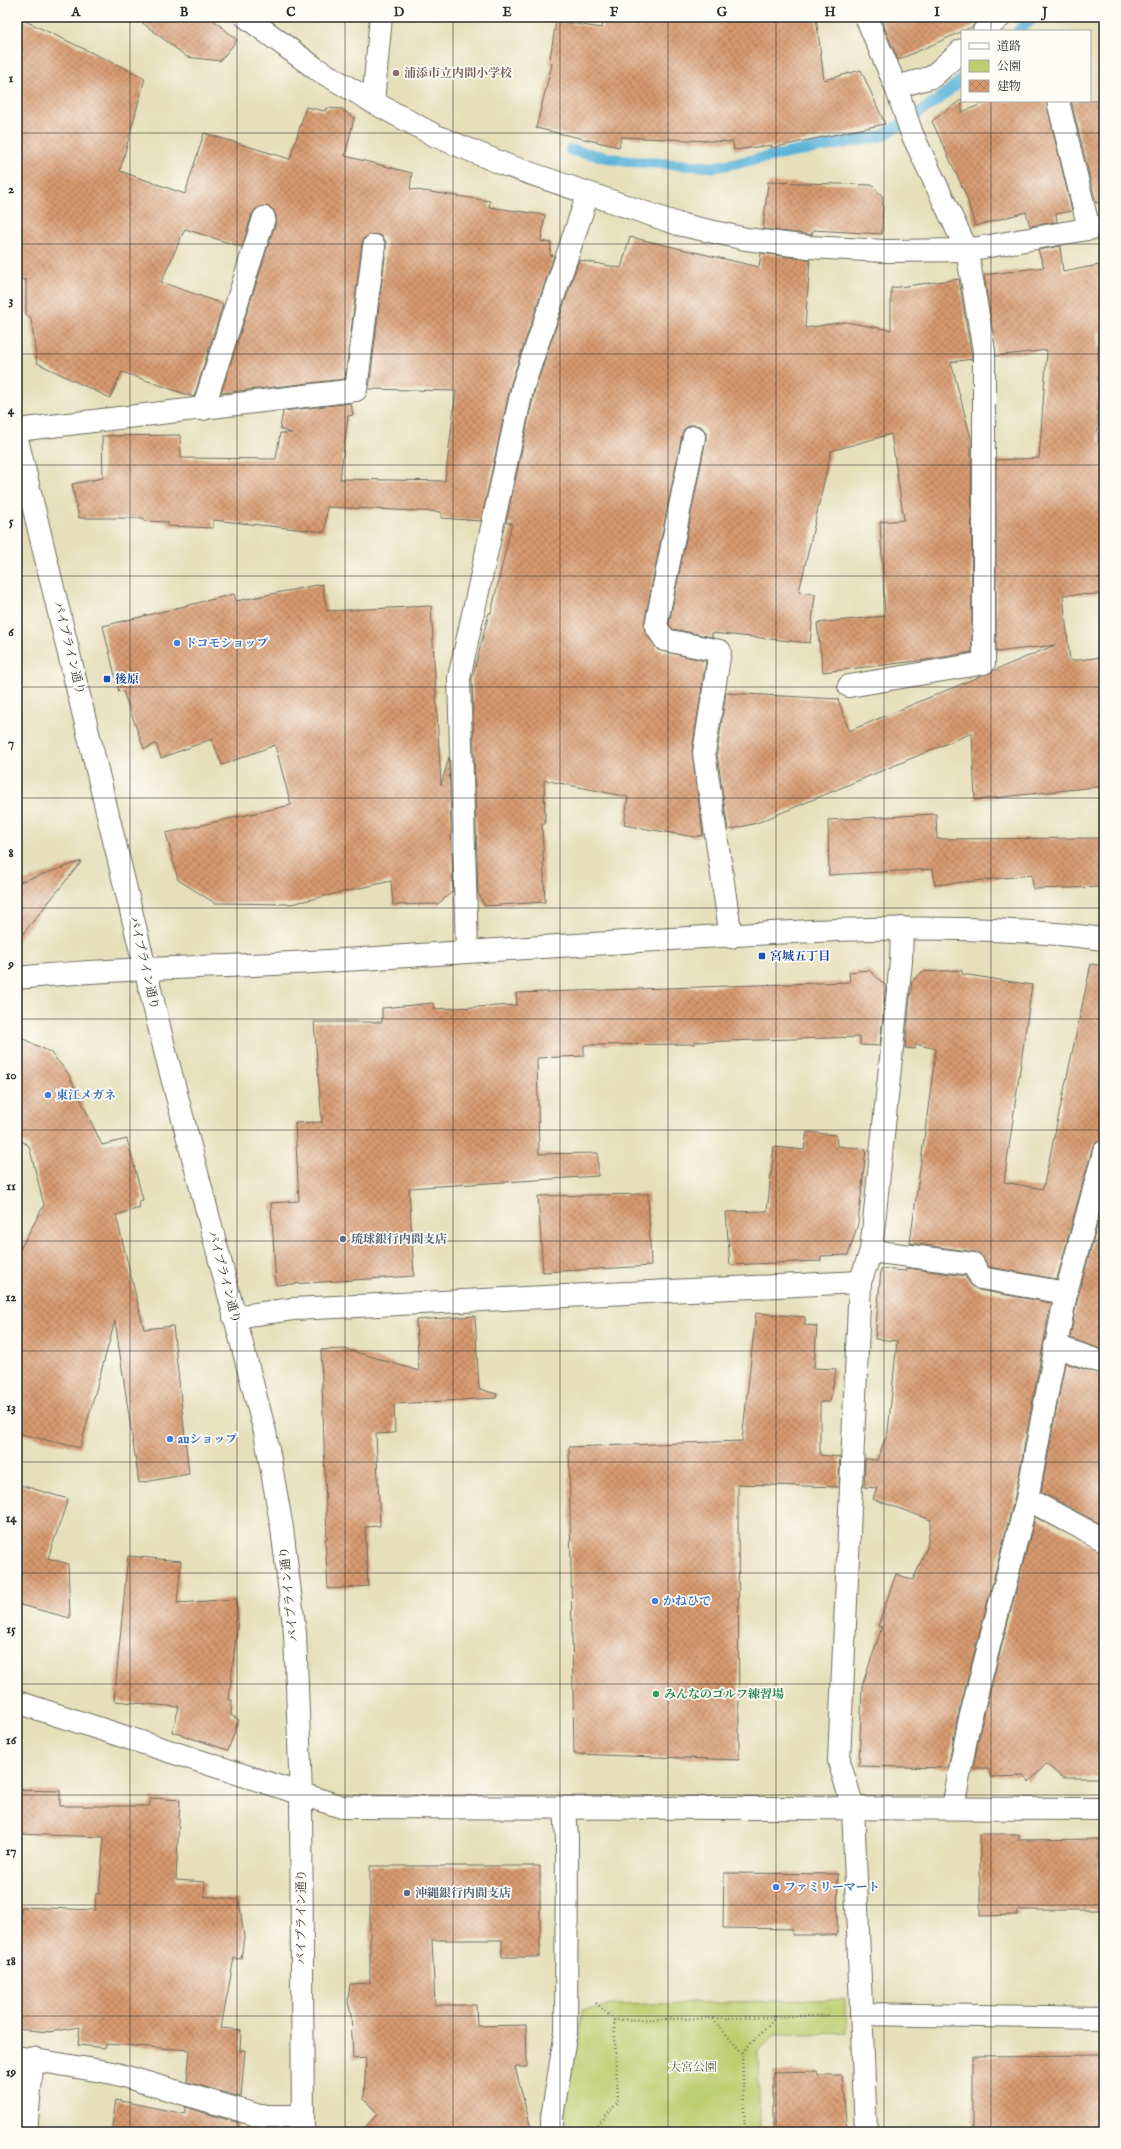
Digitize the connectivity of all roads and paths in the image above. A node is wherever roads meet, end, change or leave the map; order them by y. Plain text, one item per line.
1 (246, 17) edge
2 (381, 17) edge
3 (866, 17) edge
4 (1000, 17) edge
5 (985, 30) edge
6 (961, 51) edge
7 (900, 97) junction
8 (373, 102) junction
9 (1058, 102) edge
10 (588, 194) junction
11 (264, 218) dead end
12 (1096, 228) edge
13 (374, 246) dead end
14 (967, 250) junction
15 (203, 409) junction
16 (17, 430) edge
17 (694, 437) dead end
18 (17, 439) edge
19 (24, 490) edge
20 (849, 686) dead end
21 (902, 928) junction
22 (731, 937) junction
23 (1104, 939) edge
24 (467, 951) junction
25 (146, 970) junction
26 (17, 978) edge
27 (1104, 1152) edge
28 (871, 1251) junction
29 (860, 1282) junction
30 (1066, 1293) junction
31 (234, 1317) junction
32 (1055, 1346) junction
33 (1104, 1362) edge
34 (1028, 1499) junction
35 (1104, 1540) edge
36 (17, 1702) edge
37 (301, 1795) junction
38 (853, 1807) junction
39 (953, 1807) junction
40 (565, 1808) junction
41 (1104, 1809) edge
42 (566, 2007) junction
43 (861, 2014) junction
44 (776, 2017) junction
45 (713, 2018) junction
46 (1104, 2018) edge
47 (614, 2020) junction
48 (742, 2053) junction
49 (25, 2057) edge
50 (302, 2124) edge
51 (26, 2132) edge
52 (552, 2132) edge
53 (593, 2132) edge
54 (745, 2132) edge
55 (866, 2132) edge

1 - 8 street
2 - 8 street
3 - 7 street
4 - 5 street
6 - 7 street
7 - 14 street
8 - 10 street
9 - 12 street
10 - 14 street
10 - 24 street
11 - 15 street
12 - 14 street
13 - 15 street
14 - 20 street
15 - 16 street
17 - 22 street
18 - 19 street, パイプライン通り
19 - 25 street, パイプライン通り
21 - 22 street
21 - 23 street
21 - 28 street
22 - 24 street
24 - 25 street
25 - 26 street
25 - 31 street, パイプライン通り
27 - 30 street
28 - 29 street
28 - 30 street
29 - 31 street
29 - 38 street
30 - 32 street
31 - 37 street, パイプライン通り
32 - 33 street
32 - 34 street
34 - 35 street
34 - 39 street
36 - 37 street
37 - 40 street
37 - 50 street, パイプライン通り
38 - 39 street
38 - 40 street
38 - 43 street
39 - 41 street
40 - 42 street
42 - 47 path
42 - 52 street
43 - 44 path
43 - 46 street
43 - 55 street
44 - 45 path
44 - 48 path
45 - 47 path
45 - 48 path
47 - 53 path
48 - 54 path
49 - 50 street
49 - 51 street

